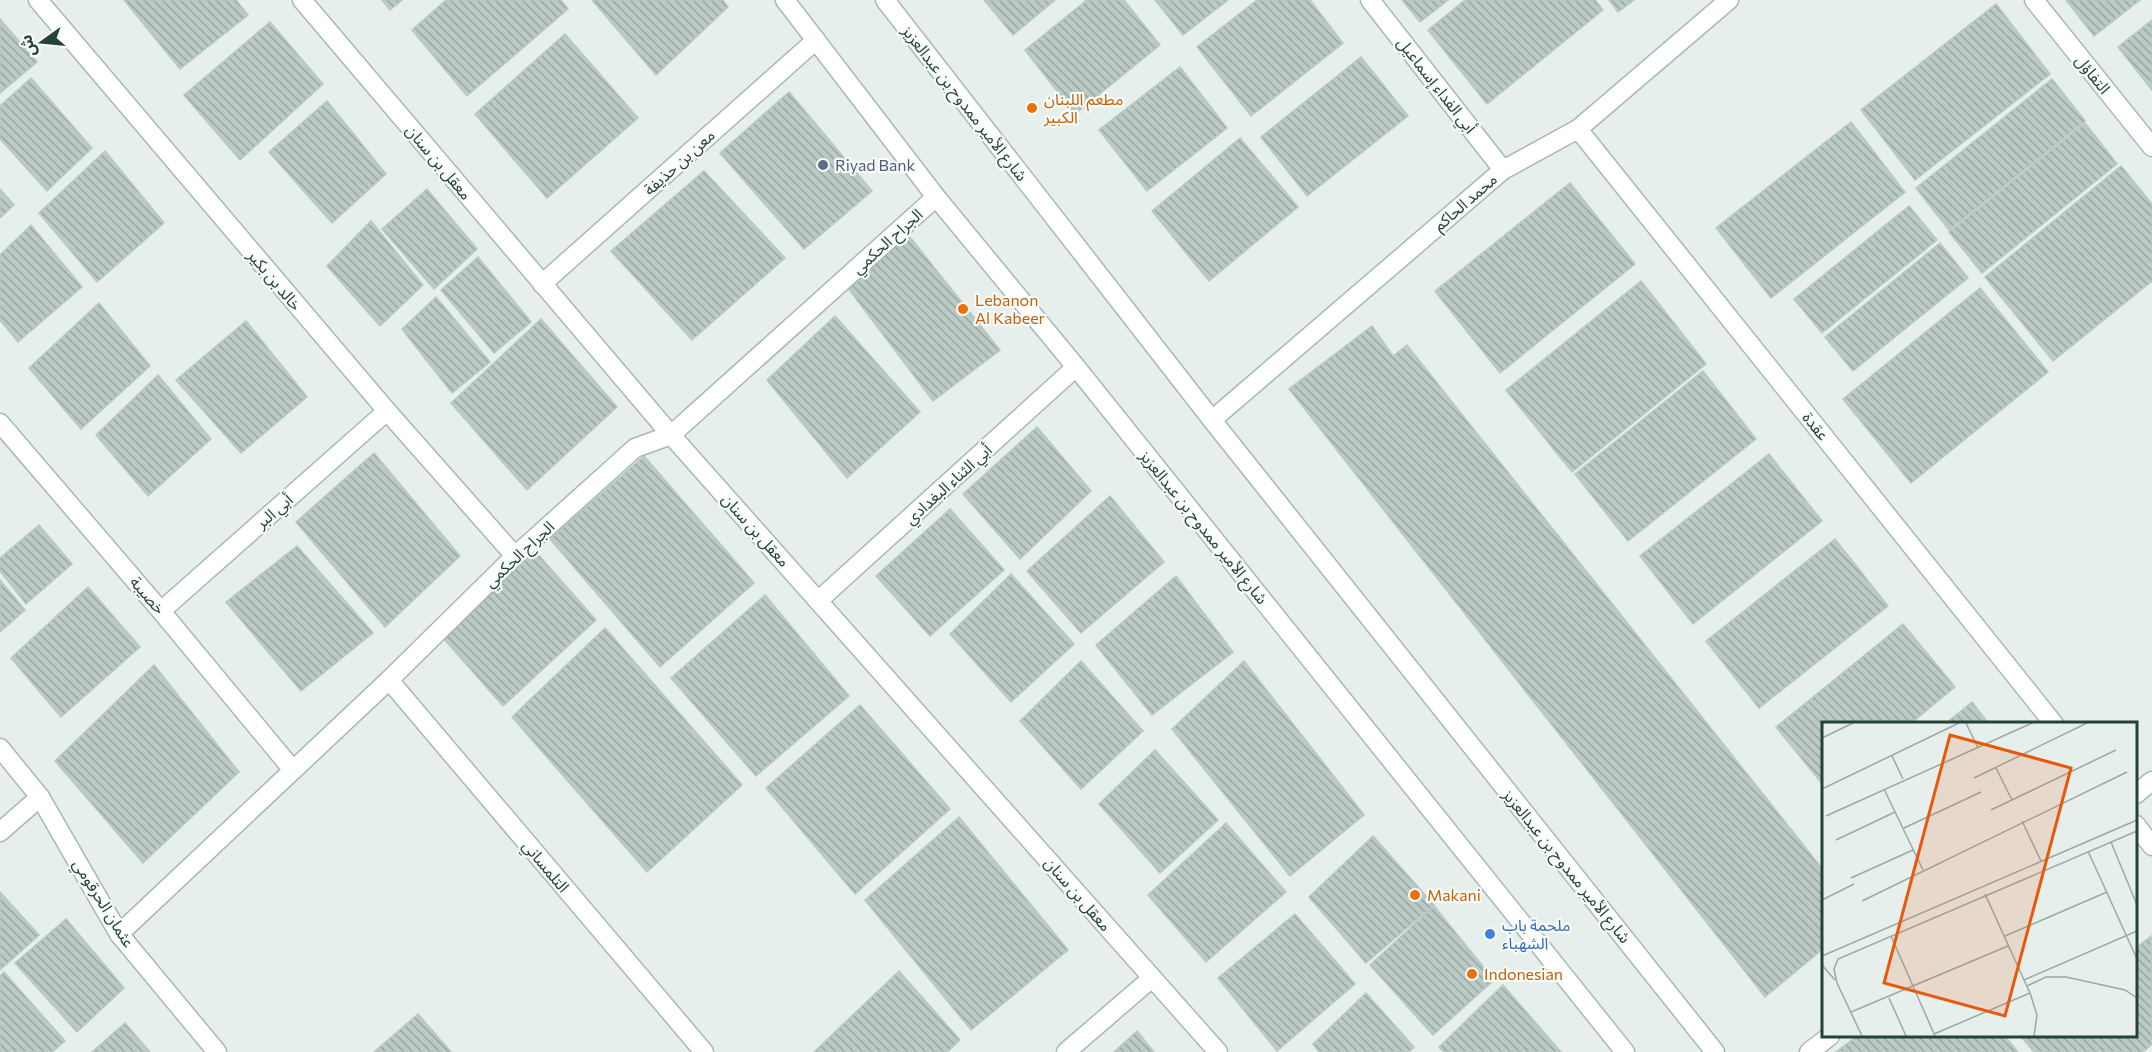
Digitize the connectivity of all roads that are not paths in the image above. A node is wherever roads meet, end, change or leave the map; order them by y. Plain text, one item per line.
1 (38, 0) edge
2 (302, 0) edge
3 (785, 0) edge
4 (885, 0) edge
5 (1370, 0) edge
6 (1729, 0) edge
7 (2034, 0) edge
8 (816, 40) junction
9 (1578, 129) junction
10 (2152, 147) edge
11 (1503, 170) junction
12 (936, 197) junction
13 (542, 284) junction
14 (1076, 367) junction
15 (387, 411) junction
16 (1212, 420) junction
17 (0, 423) edge
18 (671, 435) junction
19 (515, 556) junction
20 (819, 600) junction
21 (161, 611) junction
22 (389, 680) junction
23 (2053, 722) edge
24 (0, 748) edge
25 (292, 769) junction
26 (2152, 781) edge
27 (2137, 793) edge
28 (40, 797) junction
29 (2137, 826) edge
30 (0, 832) edge
31 (2152, 846) edge
32 (120, 934) junction
33 (1152, 978) junction
34 (1828, 1037) edge
35 (217, 1052) edge
36 (704, 1052) edge
37 (1066, 1052) edge
38 (1218, 1052) edge
39 (1625, 1052) edge
40 (1715, 1052) edge
41 (1809, 1052) edge

1 - 15 street, خالد بن بكير
2 - 13 street, معقل بن سنان
3 - 8 street, شارع الأمير ممدوح بن عبدالعزيز
4 - 16 street, شارع الأمير ممدوح بن عبدالعزيز
5 - 11 street, أبي الفداء إسماعيل
6 - 9 street, محمد الحاكم
7 - 10 street, التفاؤل
8 - 12 street, شارع الأمير ممدوح بن عبدالعزيز
8 - 13 street, معن بن حذيفة
9 - 11 street, محمد الحاكم
9 - 23 street, عقدة
11 - 16 street, محمد الحاكم
12 - 14 street, شارع الأمير ممدوح بن عبدالعزيز
12 - 18 street, الجراح الحكمي
13 - 18 street, معقل بن سنان
14 - 20 street, أبي الثناء البغدادي
14 - 39 street, شارع الأمير ممدوح بن عبدالعزيز
15 - 19 street, خالد بن بكير
15 - 21 street, أبي البر
16 - 40 street, شارع الأمير ممدوح بن عبدالعزيز
17 - 21 street, خصيبة
18 - 19 street, الجراح الحكمي
18 - 20 street, معقل بن سنان
19 - 22 street, الجراح الحكمي
20 - 33 street, معقل بن سنان
21 - 25 street, خصيبة
22 - 25 street, الجراح الحكمي
22 - 36 street, التلمساني
24 - 28 street, عثمان الحرقومي
25 - 32 street, الجراح الحكمي
26 - 27 street
28 - 30 street
28 - 32 street, عثمان الحرقومي
29 - 31 street
32 - 35 street, عثمان الحرقومي
33 - 37 street
33 - 38 street, معقل بن سنان
34 - 41 street

